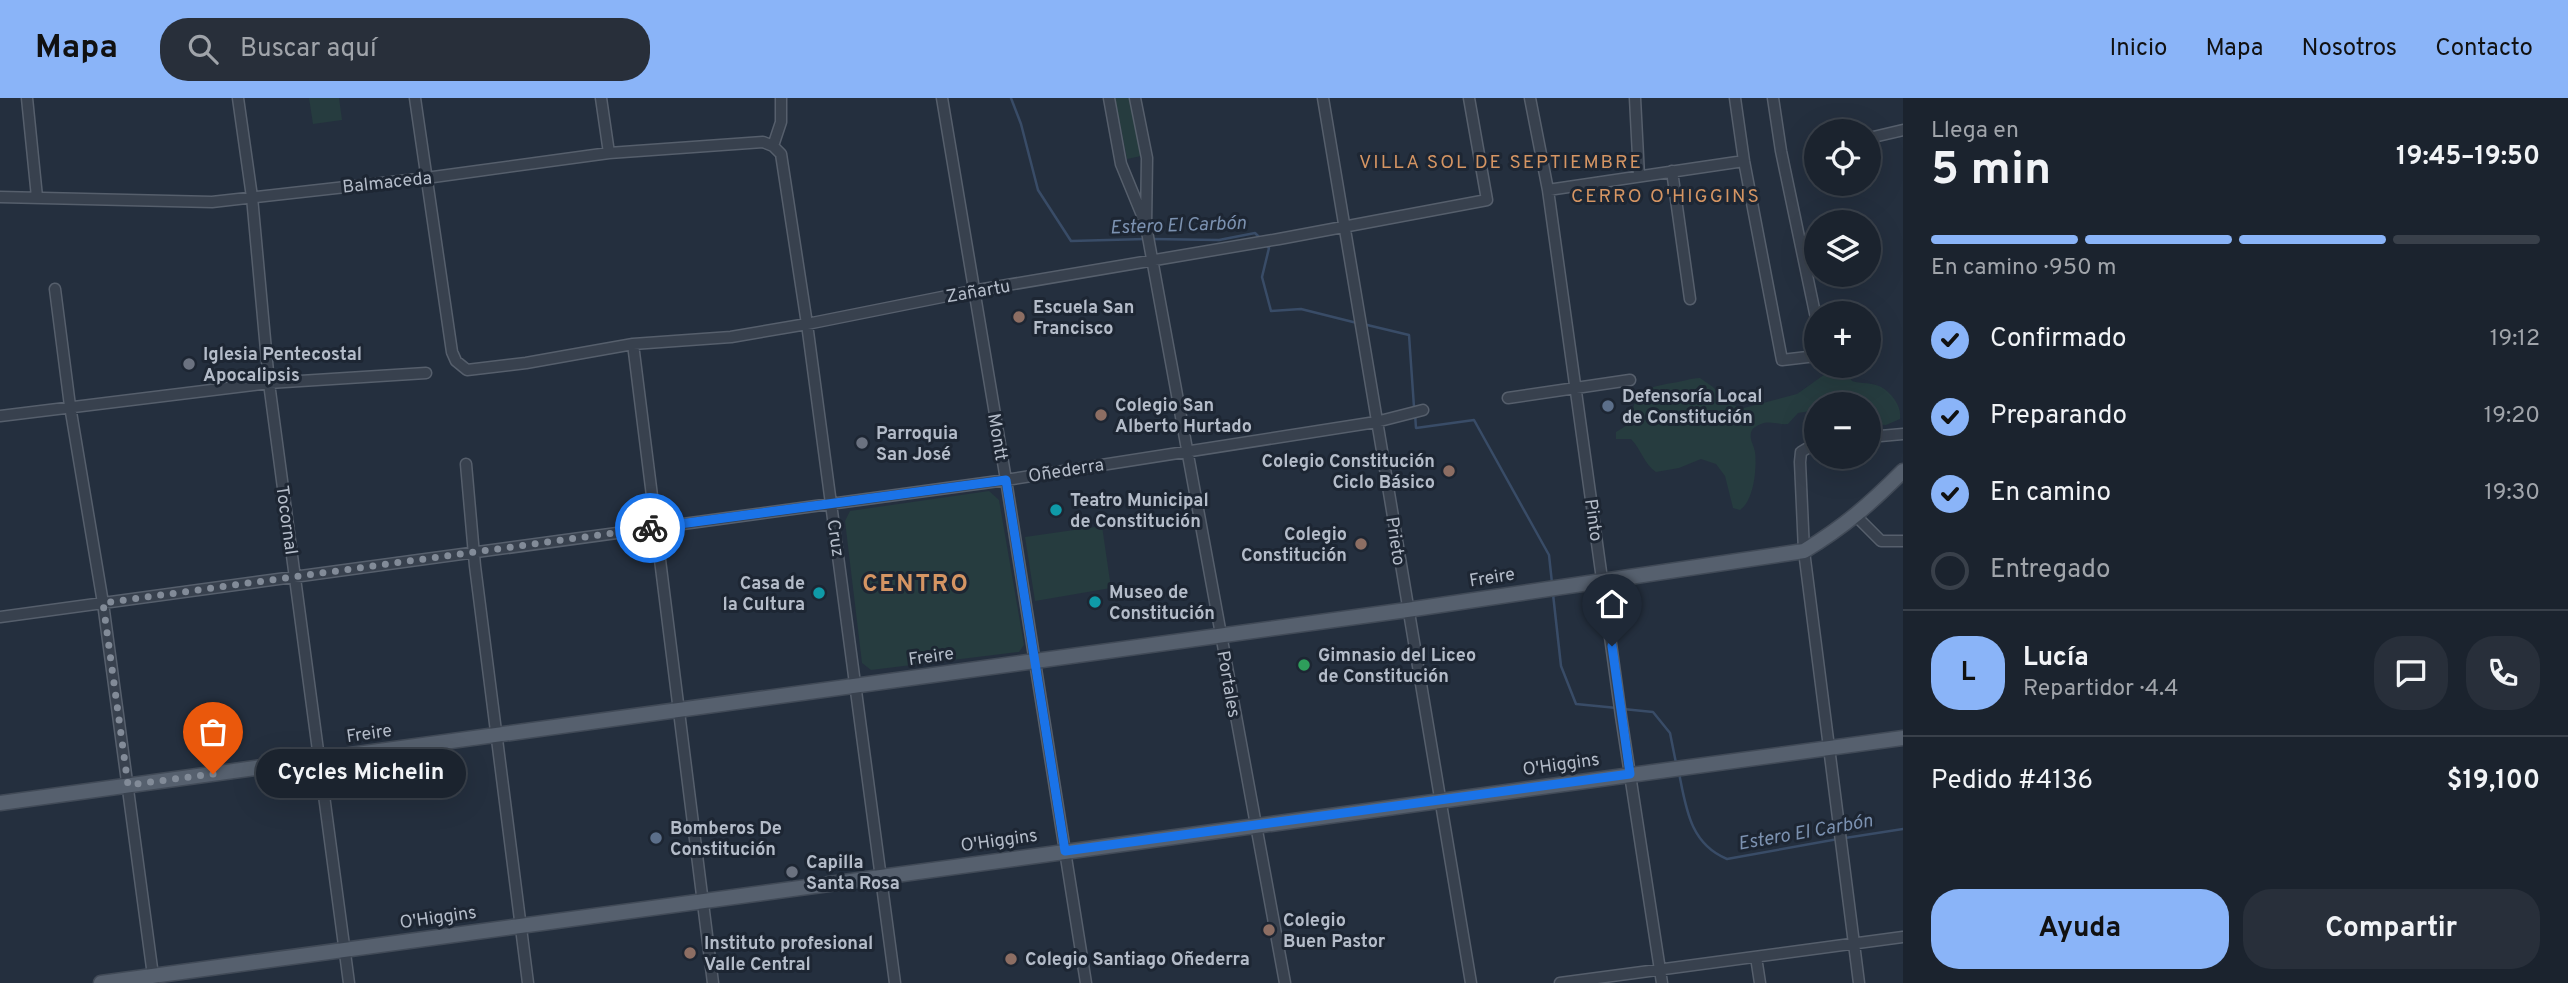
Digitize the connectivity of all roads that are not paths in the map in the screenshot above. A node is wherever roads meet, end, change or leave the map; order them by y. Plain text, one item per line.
1 (27, 98) edge
2 (238, 98) edge
3 (415, 98) edge
4 (601, 98) edge
5 (781, 98) edge
6 (942, 98) edge
7 (1109, 98) edge
8 (1135, 98) edge
9 (1322, 98) edge
10 (1469, 98) edge
11 (1530, 98) edge
12 (1635, 98) edge
13 (1735, 98) edge
14 (1773, 98) edge
15 (1903, 131) edge
16 (1881, 136) edge
17 (773, 146) junction
18 (609, 153) junction
19 (1744, 161) junction
20 (1672, 172) junction
21 (1639, 176) junction
22 (1146, 177) junction
23 (426, 178) junction
24 (1127, 179) junction
25 (1548, 190) junction
26 (0, 197) edge
27 (37, 197) junction
28 (252, 197) junction
29 (1146, 226) junction
30 (1343, 226) junction
31 (1152, 256) junction
32 (55, 289) dead end
33 (972, 291) junction
34 (1690, 299) dead end
35 (1812, 301) edge
36 (807, 324) junction
37 (633, 344) junction
38 (1804, 357) edge
39 (426, 373) dead end
40 (1630, 380) dead end
41 (269, 383) junction
42 (1576, 389) junction
43 (1508, 398) dead end
44 (71, 406) junction
45 (1423, 410) dead end
46 (0, 416) edge
47 (1376, 422) junction
48 (1903, 434) edge
49 (1881, 436) edge
50 (1804, 450) edge
51 (1188, 452) junction
52 (466, 464) dead end
53 (1903, 471) edge
54 (1006, 480) junction
55 (831, 503) junction
56 (1856, 516) junction
57 (656, 528) junction
58 (1903, 541) edge
59 (1804, 551) junction
60 (474, 552) junction
61 (295, 577) junction
62 (1602, 580) junction
63 (103, 603) junction
64 (1407, 610) junction
65 (0, 618) edge
66 (1220, 635) junction
67 (1035, 661) junction
68 (857, 685) junction
69 (678, 710) junction
70 (497, 735) junction
71 (1903, 738) edge
72 (1829, 749) junction
73 (319, 759) junction
74 (1630, 774) junction
75 (128, 785) junction
76 (1439, 801) junction
77 (0, 803) edge
78 (1255, 825) junction
79 (1065, 851) junction
80 (881, 876) junction
81 (703, 901) junction
82 (521, 925) junction
83 (1903, 937) edge
84 (1854, 944) junction
85 (344, 950) junction
86 (1756, 957) junction
87 (1660, 970) junction
88 (153, 979) edge
89 (1600, 980) edge
90 (101, 983) edge
91 (349, 983) edge
92 (528, 983) edge
93 (713, 983) edge
94 (895, 983) edge
95 (1086, 983) edge
96 (1285, 983) edge
97 (1471, 983) edge
98 (1560, 983) edge
99 (1662, 983) edge
100 (1760, 983) edge
101 (1859, 983) edge

1 - 27 street
2 - 28 street, Tocornal
3 - 23 street
4 - 18 street
5 - 17 street
6 - 33 street, Montt
7 - 24 street
8 - 22 street
9 - 30 street, Prieto
10 - 30 street, Zañartu
11 - 25 street, Pinto
12 - 21 street
13 - 19 street
14 - 35 street
15 - 16 street
17 - 18 street, Balmaceda
17 - 36 street, Cruz
18 - 23 street, Balmaceda
19 - 20 street
19 - 38 street
20 - 21 street
20 - 34 street
21 - 25 street
22 - 24 street
22 - 29 street
23 - 28 street, Balmaceda
23 - 37 street, Zañartu
24 - 29 street
25 - 42 street, Pinto
26 - 27 street, Balmaceda
27 - 28 street, Balmaceda
28 - 41 street, Tocornal
29 - 31 street, Portales
30 - 31 street, Zañartu
30 - 47 street, Prieto
31 - 33 street, Zañartu
31 - 51 street, Portales
32 - 44 street
33 - 36 street, Zañartu
33 - 54 street, Montt
36 - 37 street, Zañartu
36 - 55 street, Cruz
37 - 57 street
39 - 41 street
40 - 42 street
41 - 44 street
41 - 61 street, Tocornal
42 - 43 street
42 - 62 street, Pinto
44 - 46 street
44 - 63 street
45 - 47 street, Oñederra
47 - 51 street, Oñederra
47 - 64 street, Prieto
48 - 49 street
50 - 59 street
51 - 54 street, Oñederra
51 - 66 street, Portales
52 - 60 street
53 - 56 main road, Freire
54 - 55 street, Oñederra
54 - 67 street, Montt
55 - 57 street, Oñederra
55 - 68 street, Cruz
56 - 58 street
56 - 59 main road, Freire
57 - 60 street, Oñederra
57 - 69 street
59 - 62 main road, Freire
59 - 72 street
60 - 61 street, Oñederra
60 - 70 street
61 - 63 street, Oñederra
61 - 73 street, Tocornal
62 - 64 main road, Freire
62 - 74 street, Pinto
63 - 65 street, Oñederra
63 - 75 street
64 - 66 main road, Freire
64 - 76 street, Prieto
66 - 67 main road, Freire
66 - 78 street, Portales
67 - 68 main road, Freire
67 - 79 street, Montt
68 - 69 main road, Freire
68 - 80 street, Cruz
69 - 70 main road, Freire
69 - 81 street
70 - 73 main road, Freire
70 - 82 street
71 - 72 main road, O'Higgins
72 - 74 main road, O'Higgins
72 - 84 street
73 - 75 main road, Freire
73 - 85 street, Tocornal
74 - 76 main road, O'Higgins
74 - 87 street, Pinto
75 - 77 main road, Freire
75 - 88 street
76 - 78 main road, O'Higgins
76 - 97 street, Prieto
78 - 79 main road, O'Higgins
78 - 96 street, Portales
79 - 80 main road, O'Higgins
79 - 95 street, Montt
80 - 81 main road, O'Higgins
80 - 94 street, Cruz
81 - 82 main road, O'Higgins
81 - 93 street
82 - 85 main road, O'Higgins
82 - 92 street
83 - 84 street
84 - 86 street
84 - 101 street
85 - 88 main road, O'Higgins
85 - 91 street, Tocornal
86 - 87 street
86 - 100 street
87 - 89 street
87 - 99 street, Pinto
88 - 90 main road, O'Higgins
89 - 98 street

